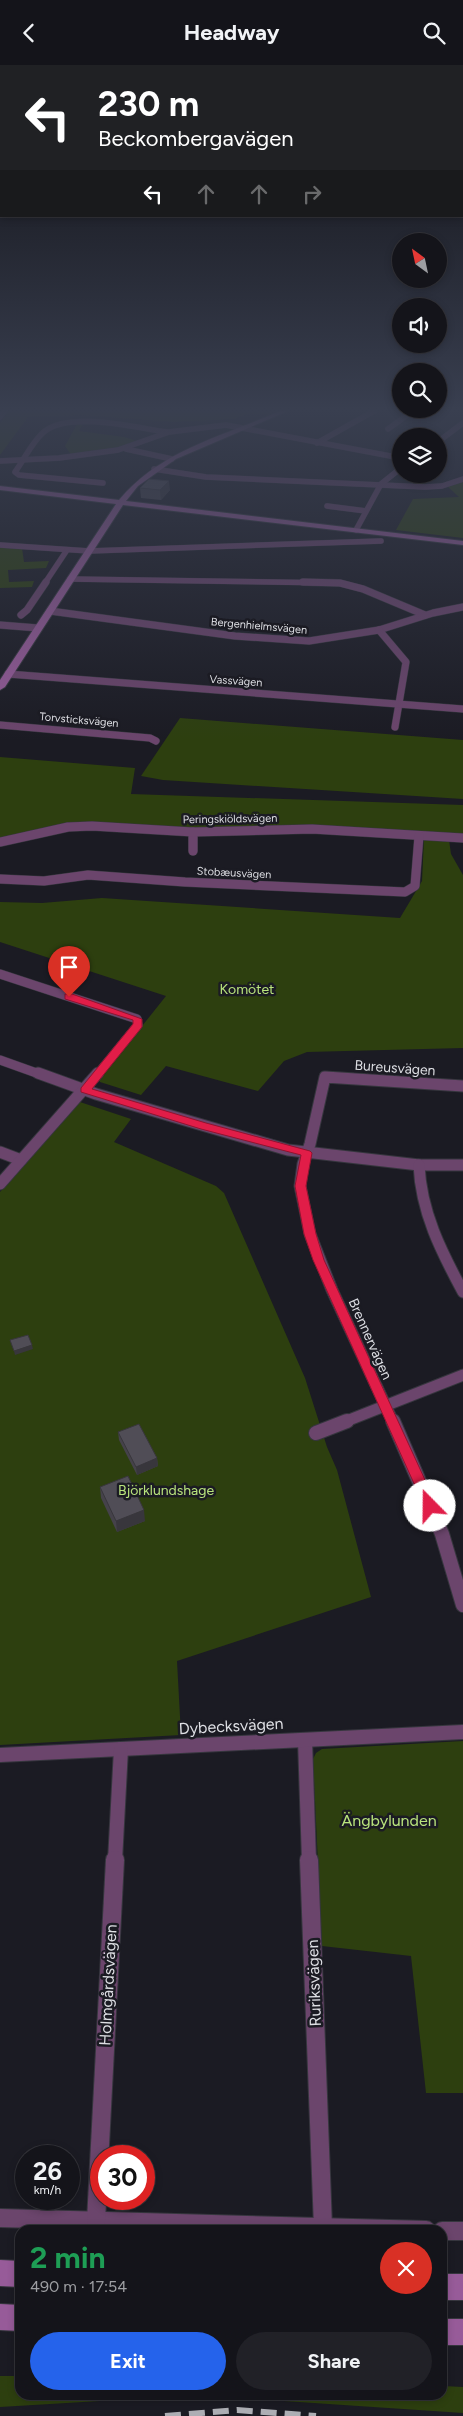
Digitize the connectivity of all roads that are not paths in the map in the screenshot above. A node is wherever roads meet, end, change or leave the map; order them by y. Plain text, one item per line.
1 (109, 521) edge
2 (275, 521) edge
3 (361, 521) edge
4 (356, 530) junction
5 (381, 541) dead end
6 (463, 543) edge
7 (0, 545) edge
8 (66, 550) junction
9 (89, 551) junction
10 (70, 579) junction
11 (463, 607) edge
12 (50, 611) junction
13 (21, 615) dead end
14 (425, 615) junction
15 (0, 625) edge
16 (38, 628) junction
17 (379, 630) junction
18 (8, 674) junction
19 (0, 687) edge
20 (398, 704) junction
21 (463, 709) edge
22 (0, 725) edge
23 (395, 727) dead end
24 (156, 741) dead end
25 (193, 832) junction
26 (419, 835) junction
27 (463, 838) edge
28 (0, 843) edge
29 (193, 851) dead end
30 (0, 879) edge
31 (0, 974) edge
32 (0, 1060) edge
33 (325, 1077) joint
34 (463, 1086) edge
35 (85, 1090) junction
36 (0, 1152) edge
37 (306, 1153) junction
38 (21, 1161) junction
39 (419, 1165) junction
40 (463, 1165) edge
41 (0, 1184) edge
42 (463, 1292) edge
43 (463, 1375) edge
44 (384, 1406) junction
45 (316, 1433) dead end
46 (463, 1605) edge
47 (463, 1732) edge
48 (305, 1740) junction
49 (121, 1749) junction
50 (0, 1755) edge
51 (0, 2218) edge
52 (96, 2221) junction
53 (247, 2225) edge
54 (323, 2225) edge
55 (447, 2231) edge
56 (463, 2231) edge
57 (0, 2273) edge
58 (15, 2274) edge
59 (447, 2287) edge
60 (463, 2287) edge
61 (0, 2317) edge
62 (15, 2318) edge
63 (447, 2332) edge
64 (463, 2332) edge

1 - 9 street
2 - 4 street
3 - 4 street
4 - 6 street
5 - 9 street
7 - 8 street
8 - 9 street
8 - 13 street
9 - 10 street
10 - 12 street
10 - 14 street
11 - 14 street, Bergenhielmsvägen
12 - 16 street
12 - 17 street, Bergenhielmsvägen
14 - 17 street, Bergenhielmsvägen
15 - 16 street
16 - 18 street
17 - 20 street
18 - 19 street
18 - 20 street, Vassvägen
20 - 21 street, Vassvägen
20 - 23 street
22 - 24 street, Torvsticksvägen
25 - 26 street, Peringskiöldsvägen
25 - 28 street, Peringskiöldsvägen
25 - 29 street
26 - 27 street, Peringskiöldsvägen
26 - 30 street, Stobæusvägen
31 - 35 street
32 - 35 street
33 - 34 street, Bureusvägen
33 - 37 street, Brennervägen
35 - 37 street
35 - 38 street
36 - 38 street
37 - 39 street
37 - 44 street, Brennervägen
38 - 41 street
39 - 40 street
39 - 42 street
43 - 44 street
44 - 45 street
44 - 46 street, Brennervägen
47 - 48 street, Dybecksvägen
48 - 49 street, Dybecksvägen
48 - 54 street, Ruriksvägen
49 - 50 street, Dybecksvägen
49 - 52 street, Holmgårdsvägen
51 - 52 street
52 - 53 street
55 - 56 street
57 - 58 street
59 - 60 street
61 - 62 street
63 - 64 street

